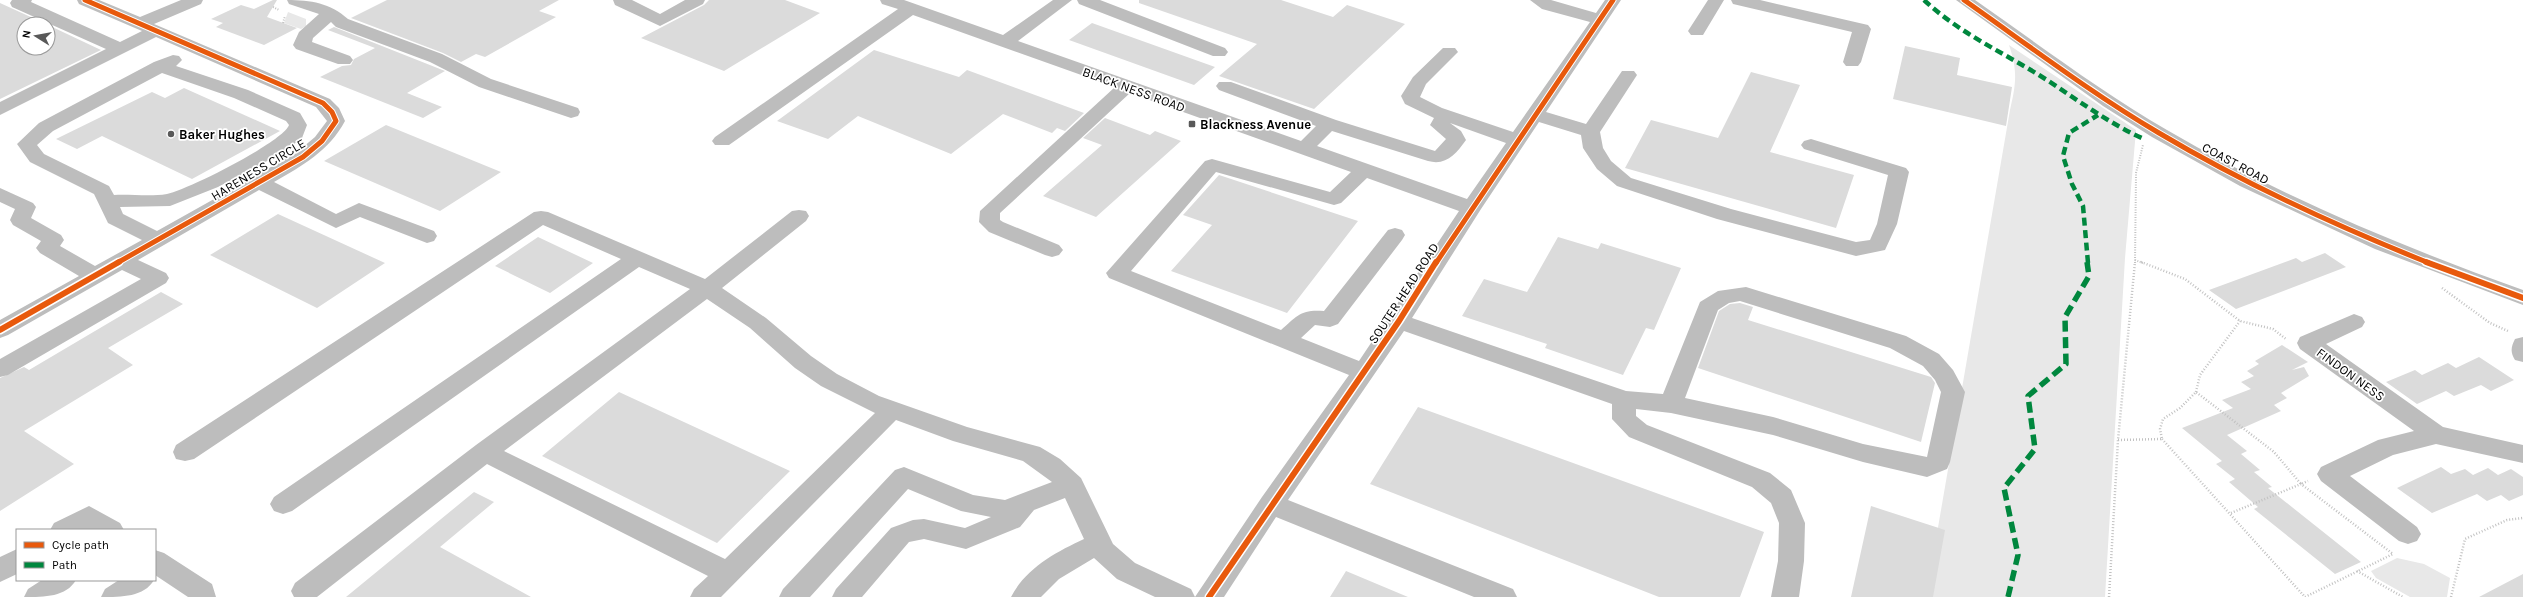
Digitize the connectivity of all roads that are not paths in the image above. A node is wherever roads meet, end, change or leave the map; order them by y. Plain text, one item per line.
1 (24, 0) edge
2 (85, 0) edge
3 (124, 0) edge
4 (195, 0) edge
5 (295, 0) edge
6 (697, 0) edge
7 (888, 0) edge
8 (1064, 0) edge
9 (1086, 0) edge
10 (1538, 0) edge
11 (1613, 0) edge
12 (1716, 0) edge
13 (1739, 0) edge
14 (1964, 0) edge
15 (621, 1) dead end
16 (911, 8) junction
17 (104, 9) junction
18 (331, 13) junction
19 (1599, 18) junction
20 (147, 28) junction
21 (1697, 31) dead end
22 (1005, 42) junction
23 (120, 48) junction
24 (196, 49) junction
25 (1219, 52) dead end
26 (1449, 52) dead end
27 (344, 60) dead end
28 (1852, 62) dead end
29 (160, 66) junction
30 (1628, 74) dead end
31 (1225, 86) dead end
32 (1126, 87) junction
33 (0, 109) edge
34 (571, 112) dead end
35 (1536, 114) junction
36 (1445, 116) junction
37 (1329, 124) junction
38 (1590, 132) junction
39 (1517, 140) junction
40 (722, 141) dead end
41 (1811, 145) dead end
42 (1304, 148) junction
43 (1365, 170) junction
44 (260, 183) junction
45 (0, 194) edge
46 (107, 202) junction
47 (1471, 208) junction
48 (799, 216) dead end
49 (1395, 235) dead end
50 (427, 236) dead end
51 (158, 240) junction
52 (1052, 250) dead end
53 (637, 258) junction
54 (121, 262) junction
55 (96, 276) junction
56 (707, 288) junction
57 (2523, 298) edge
58 (1399, 322) junction
59 (2354, 322) dead end
60 (0, 330) edge
61 (1284, 340) junction
62 (2523, 345) edge
63 (2523, 354) edge
64 (0, 369) edge
65 (1364, 372) junction
66 (1624, 399) junction
67 (1670, 404) junction
68 (892, 410) junction
69 (2436, 435) junction
70 (185, 452) dead end
71 (485, 452) junction
72 (2523, 454) edge
73 (1072, 485) junction
74 (1029, 502) junction
75 (283, 504) dead end
76 (1271, 504) junction
77 (65, 529) edge
78 (109, 529) edge
79 (2408, 534) road end
80 (1099, 544) junction
81 (16, 561) edge
82 (156, 570) edge
83 (0, 571) edge
84 (727, 573) junction
85 (62, 581) edge
86 (137, 581) edge
87 (305, 591) dead end
88 (38, 597) edge
89 (115, 597) edge
90 (202, 597) edge
91 (704, 597) edge
92 (793, 597) edge
93 (846, 597) edge
94 (1025, 597) edge
95 (1181, 597) edge
96 (1209, 597) edge
97 (1504, 597) edge
98 (1784, 597) edge

1 - 23 street
2 - 17 street, HARENESS CIRCLE
3 - 17 street
4 - 20 street
5 - 18 street
6 - 15 street
7 - 16 street, BLACK NESS ROAD
8 - 22 street
9 - 25 street
10 - 19 street
11 - 19 street, SOUTER HEAD ROAD
12 - 21 street
13 - 28 street
14 - 57 street, COAST ROAD
16 - 22 street, BLACK NESS ROAD
16 - 40 street
17 - 20 street, HARENESS CIRCLE
18 - 27 street
18 - 34 street
19 - 35 street, SOUTER HEAD ROAD
20 - 23 street
20 - 24 street, HARENESS CIRCLE
22 - 32 street, BLACK NESS ROAD
23 - 33 street
24 - 29 street
24 - 44 street, HARENESS CIRCLE
26 - 36 street
29 - 46 street
29 - 46 street
30 - 38 street
31 - 37 street
32 - 42 street, BLACK NESS ROAD
32 - 52 street
35 - 38 street
35 - 39 street, SOUTER HEAD ROAD
36 - 37 street
36 - 39 street
37 - 42 street
38 - 41 street
39 - 47 street, SOUTER HEAD ROAD
42 - 43 street, BLACK NESS ROAD
43 - 47 street, BLACK NESS ROAD
43 - 61 street
44 - 50 street
44 - 51 street, HARENESS CIRCLE
45 - 55 street
46 - 51 street
47 - 58 street, SOUTER HEAD ROAD
48 - 56 street
49 - 61 street
51 - 54 street, HARENESS CIRCLE
53 - 56 street
53 - 70 street
53 - 75 street
54 - 55 street, HARENESS CIRCLE
54 - 64 street
55 - 60 street, HARENESS CIRCLE
56 - 68 street
56 - 71 street
58 - 65 street, SOUTER HEAD ROAD
58 - 66 street
59 - 69 street, FINDON NESS
61 - 65 street
62 - 63 street
65 - 76 street, SOUTER HEAD ROAD
66 - 67 street
66 - 98 street
67 - 67 street
68 - 73 street
68 - 84 street
69 - 72 street, FINDON NESS
69 - 79 street, FINDON NESS
71 - 84 street
71 - 87 street
73 - 74 street
73 - 80 street
74 - 92 street
74 - 93 street
76 - 96 street, SOUTER HEAD ROAD
76 - 97 street
77 - 78 street
80 - 94 street
80 - 95 street
81 - 83 street
82 - 90 street
84 - 91 street
85 - 88 street
86 - 89 street

